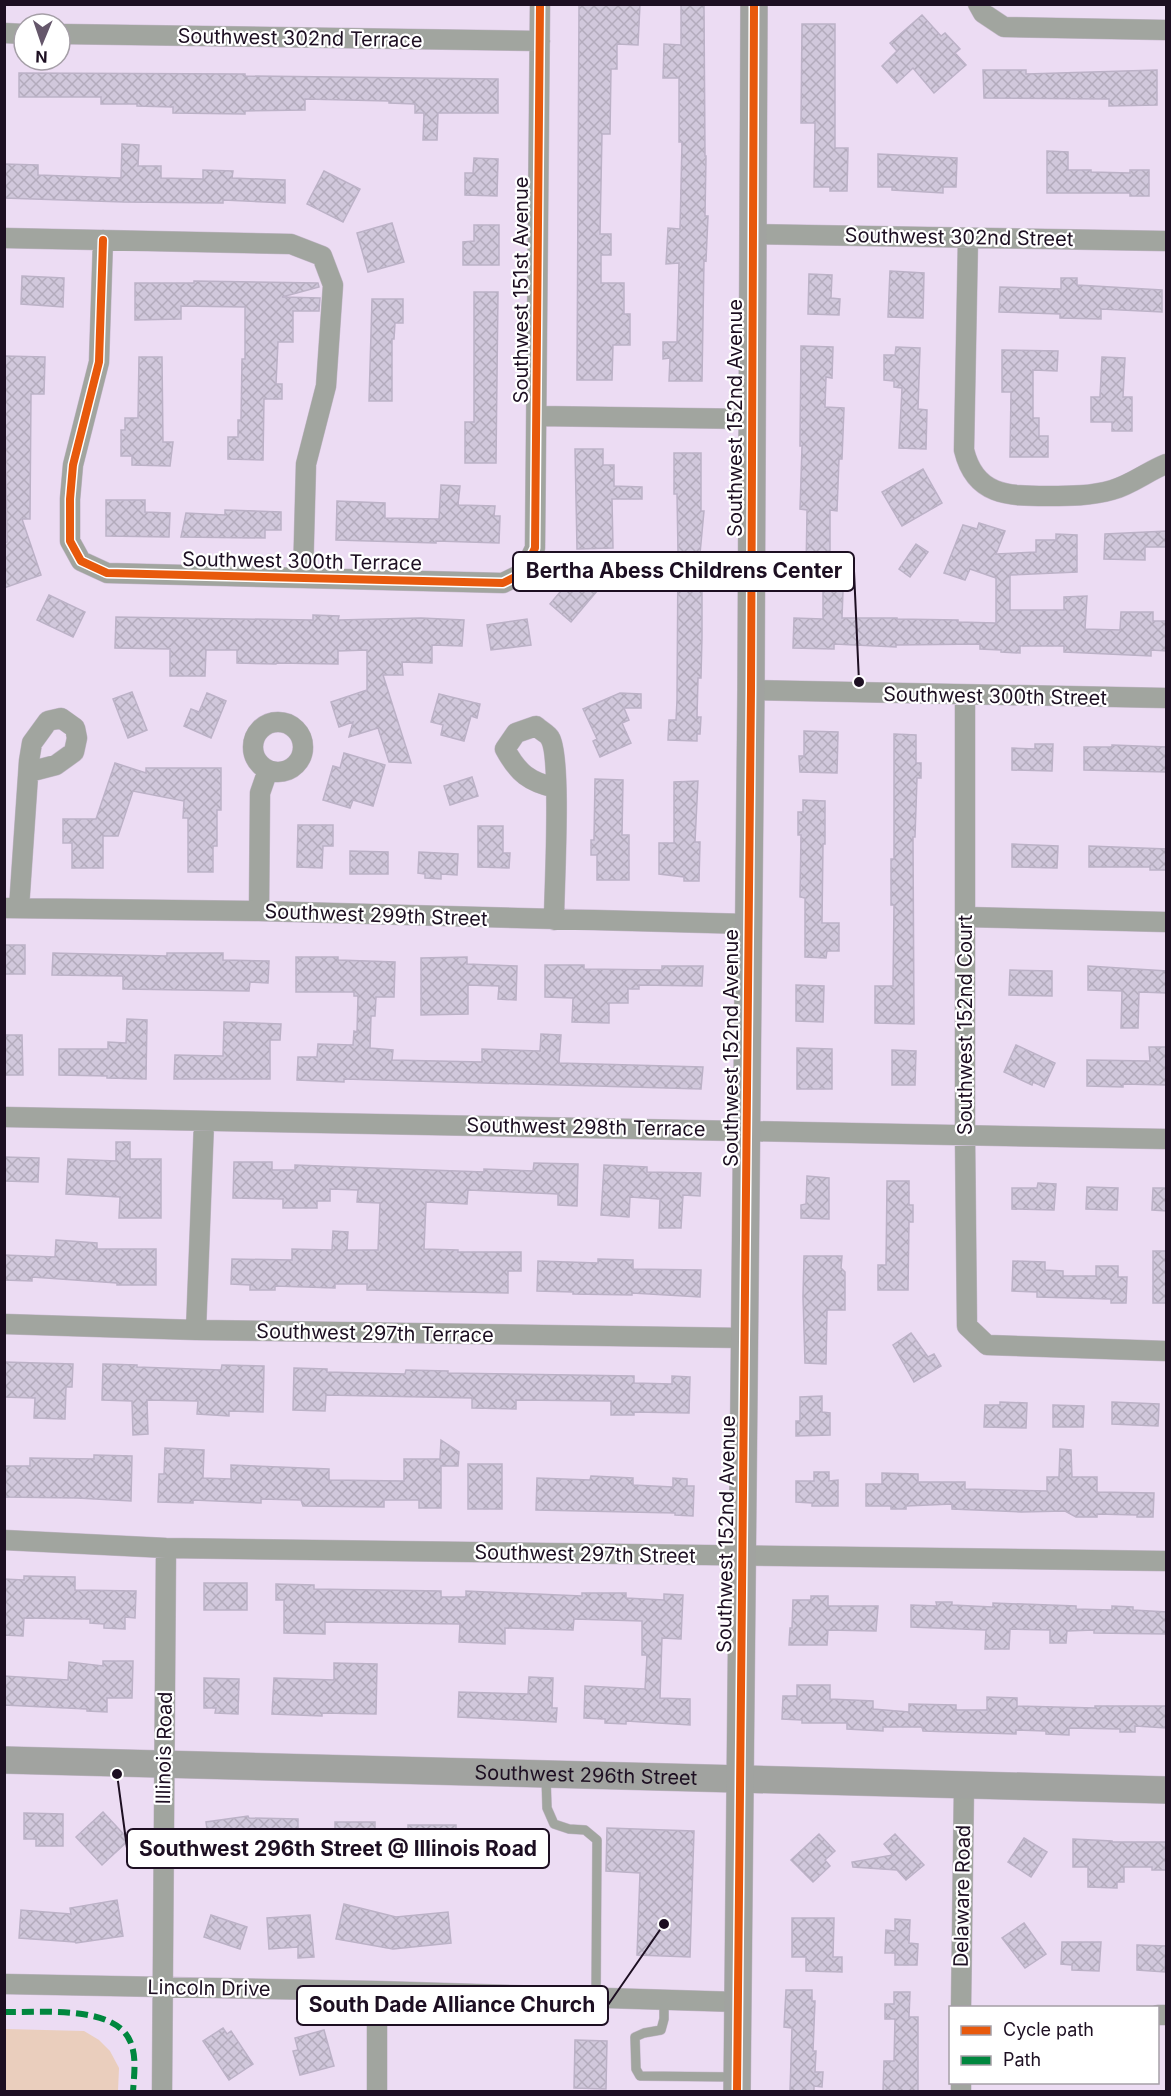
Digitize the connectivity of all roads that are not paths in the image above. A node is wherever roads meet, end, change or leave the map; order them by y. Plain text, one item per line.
1 (540, 4) edge
2 (754, 4) edge
3 (981, 9) edge
4 (1167, 30) edge
5 (72, 34) edge
6 (540, 41) junction
7 (752, 234) junction
8 (4, 238) edge
9 (968, 238) junction
10 (103, 240) junction
11 (1167, 241) edge
12 (537, 416) junction
13 (751, 420) junction
14 (1167, 464) edge
15 (523, 573) joint
16 (303, 577) junction
17 (751, 690) junction
18 (965, 696) junction
19 (1167, 698) edge
20 (268, 770) dead end
21 (29, 772) dead end
22 (556, 788) dead end
23 (12, 908) edge
24 (259, 911) junction
25 (966, 917) junction
26 (554, 920) junction
27 (1167, 922) edge
28 (747, 924) junction
29 (4, 1117) edge
30 (204, 1122) junction
31 (747, 1130) junction
32 (965, 1135) junction
33 (1167, 1139) edge
34 (4, 1324) edge
35 (196, 1330) junction
36 (745, 1338) junction
37 (1167, 1351) edge
38 (4, 1540) edge
39 (166, 1548) junction
40 (742, 1556) junction
41 (1167, 1561) edge
42 (4, 1760) edge
43 (164, 1765) junction
44 (546, 1774) junction
45 (738, 1779) junction
46 (964, 1785) junction
47 (1167, 1790) edge
48 (4, 1984) edge
49 (164, 1988) junction
50 (377, 1991) junction
51 (596, 1998) junction
52 (664, 2000) junction
53 (737, 2002) junction
54 (961, 2006) edge
55 (737, 2084) edge
56 (162, 2091) edge
57 (377, 2091) edge

1 - 6 street, Southwest 151st Avenue
2 - 7 street, Southwest 152nd Avenue
3 - 4 street
5 - 6 street, Southwest 302nd Terrace
6 - 12 street, Southwest 151st Avenue
7 - 9 street, Southwest 302nd Street
7 - 13 street, Southwest 152nd Avenue
8 - 10 street
9 - 11 street, Southwest 302nd Street
9 - 14 street
10 - 16 street
10 - 16 street, Southwest 300th Terrace
12 - 13 street
12 - 15 street, Southwest 151st Avenue
13 - 17 street, Southwest 152nd Avenue
15 - 16 street, Southwest 300th Terrace
17 - 18 street, Southwest 300th Street
17 - 28 street, Southwest 152nd Avenue
18 - 19 street, Southwest 300th Street
18 - 25 street, Southwest 152nd Court
20 - 24 street
21 - 23 street
22 - 26 street
23 - 24 street, Southwest 299th Street
24 - 26 street, Southwest 299th Street
25 - 27 street
25 - 32 street, Southwest 152nd Court
26 - 28 street, Southwest 299th Street
28 - 31 street, Southwest 152nd Avenue
29 - 30 street, Southwest 298th Terrace
30 - 31 street, Southwest 298th Terrace
30 - 35 street
31 - 32 street, Southwest 298th Terrace
31 - 36 street, Southwest 152nd Avenue
32 - 33 street, Southwest 298th Terrace
32 - 37 street, Southwest 152nd Court
34 - 35 street, Southwest 297th Terrace
35 - 36 street, Southwest 297th Terrace
36 - 40 street, Southwest 152nd Avenue
38 - 39 street, Southwest 297th Street
39 - 40 street, Southwest 297th Street
39 - 43 street, Illinois Road
40 - 41 street, Southwest 297th Street
40 - 45 street, Southwest 152nd Avenue
42 - 43 street, Southwest 296th Street
43 - 44 street, Southwest 296th Street
43 - 49 street, Illinois Road
44 - 45 street, Southwest 296th Street
44 - 51 lane
45 - 46 street, Southwest 296th Street
45 - 53 street, Southwest 152nd Avenue
46 - 47 street, Southwest 296th Street
46 - 54 street, Delaware Road
48 - 49 street, Lincoln Drive
49 - 50 street, Lincoln Drive
49 - 56 street, Illinois Road
50 - 51 street, Lincoln Drive
50 - 57 street
51 - 52 street, Lincoln Drive
52 - 53 street, Lincoln Drive
52 - 55 lane
53 - 55 street, Southwest 152nd Avenue

